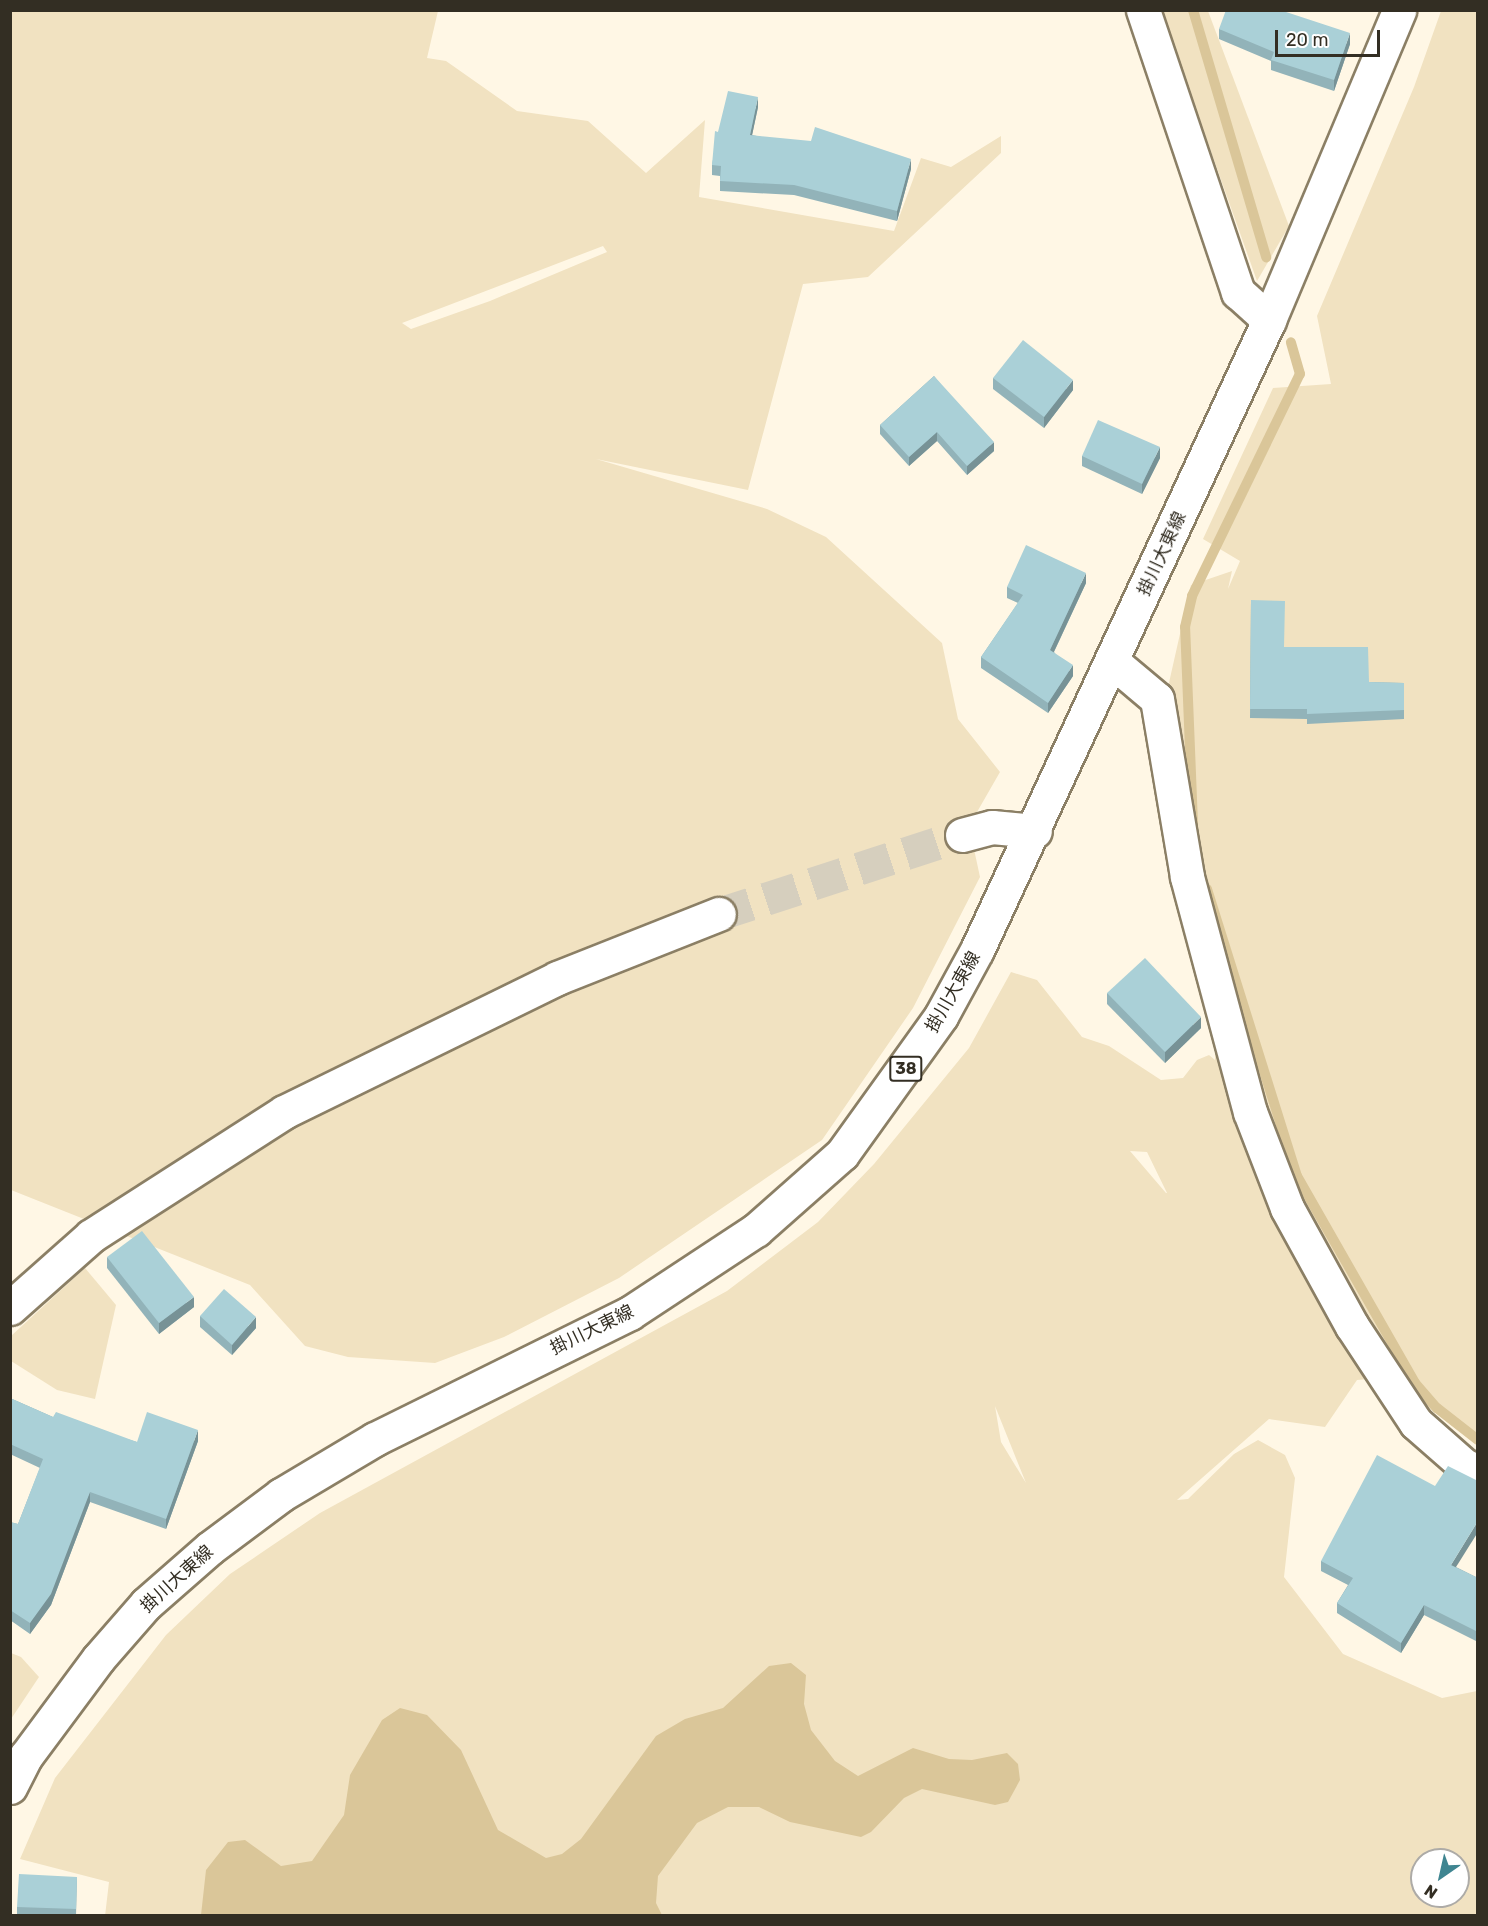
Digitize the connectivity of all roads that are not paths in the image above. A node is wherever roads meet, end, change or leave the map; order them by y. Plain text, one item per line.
1 (1143, 10) edge
2 (1399, 10) edge
3 (1269, 320) junction
4 (1113, 662) junction
5 (1035, 831) junction
6 (962, 835) tunnel mouth
7 (719, 914) tunnel mouth
8 (10, 1308) edge
9 (1478, 1471) edge
10 (10, 1787) edge

1 - 3 main road
2 - 3 main road, 掛川大東線 / 38
3 - 4 main road, 掛川大東線 / 38
4 - 5 main road, 掛川大東線 / 38
4 - 9 main road
5 - 6 main road
5 - 10 main road, 掛川大東線 / 38
7 - 8 main road

